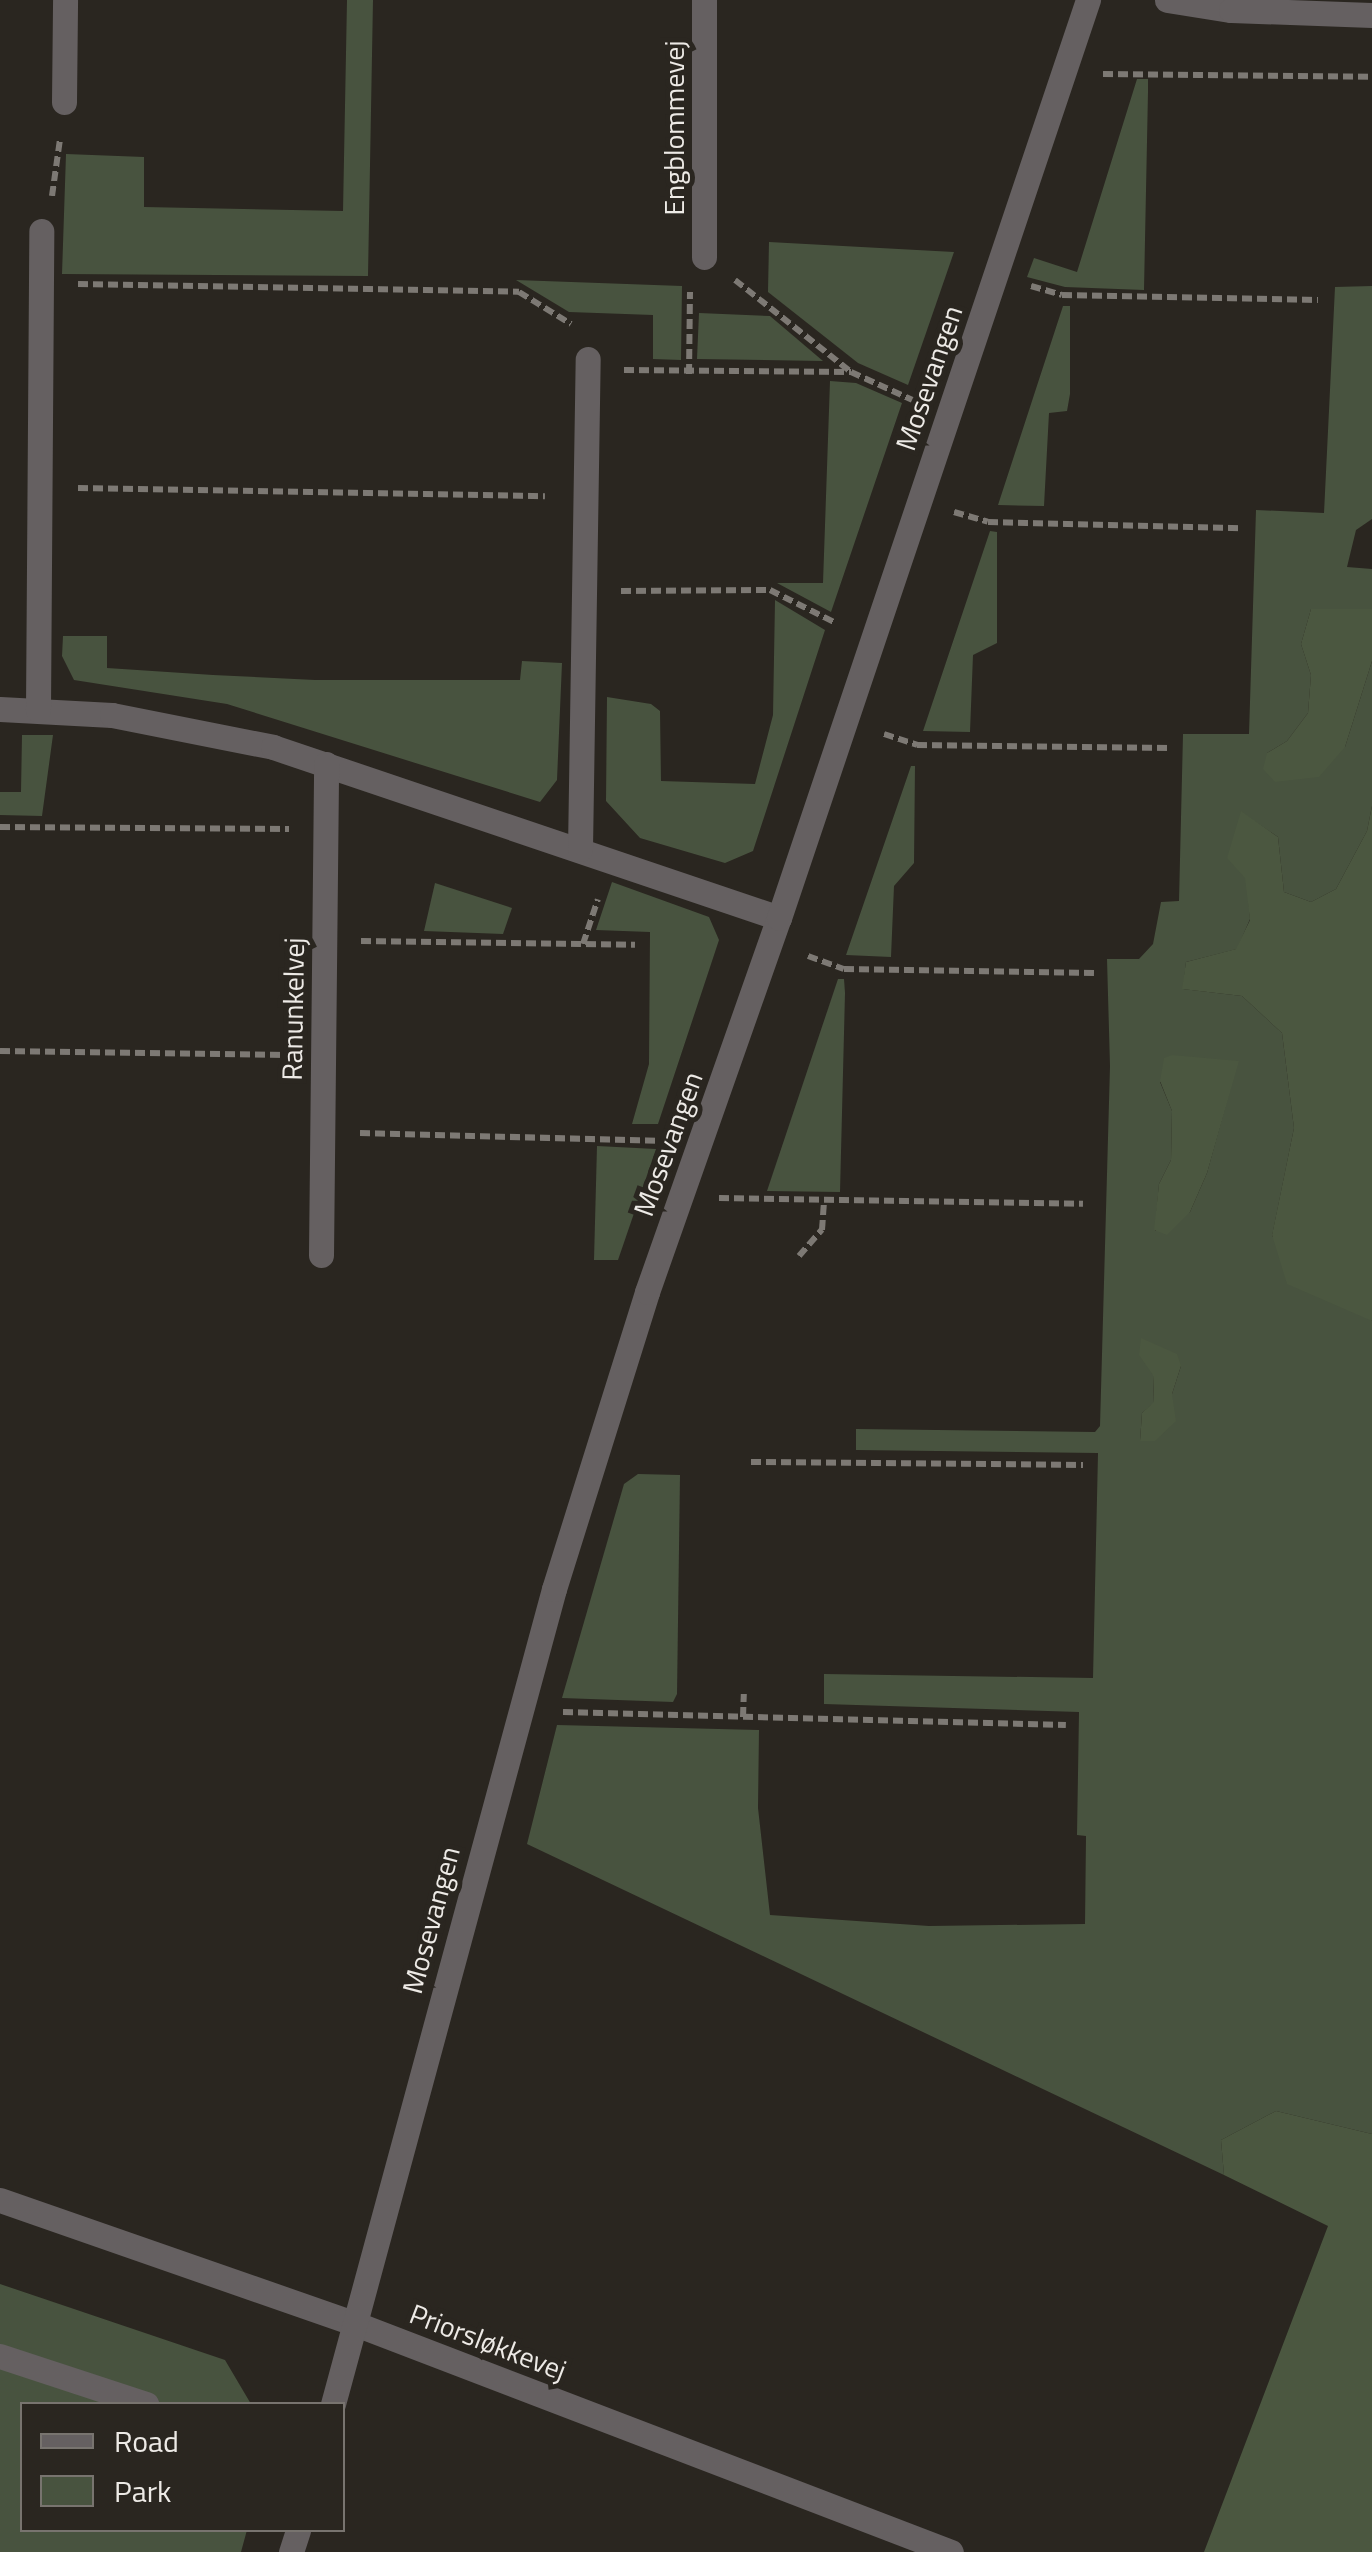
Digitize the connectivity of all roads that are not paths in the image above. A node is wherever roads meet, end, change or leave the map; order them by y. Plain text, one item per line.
1 (65, 0) edge
2 (704, 0) edge
3 (1088, 0) edge
4 (1167, 0) edge
5 (1372, 15) edge
6 (64, 102) road end
7 (41, 231) road end
8 (704, 257) road end
9 (588, 360) road end
10 (0, 710) edge
11 (38, 710) junction
12 (326, 764) junction
13 (580, 849) junction
14 (775, 930) junction
15 (321, 1255) dead end
16 (0, 2200) edge
17 (356, 2324) junction
18 (0, 2356) edge
19 (140, 2402) edge
20 (334, 2402) edge
21 (951, 2552) edge

1 - 6 street
2 - 8 street, Engblommevej
3 - 14 street, Mosevangen
4 - 5 street
7 - 11 street
9 - 13 street
10 - 11 street
11 - 12 street
12 - 13 street
12 - 15 street, Ranunkelvej
13 - 14 street
14 - 17 street, Mosevangen
16 - 17 street, Priorsløkkevej
17 - 20 street, Mosevangen
17 - 21 street, Priorsløkkevej
18 - 19 street

